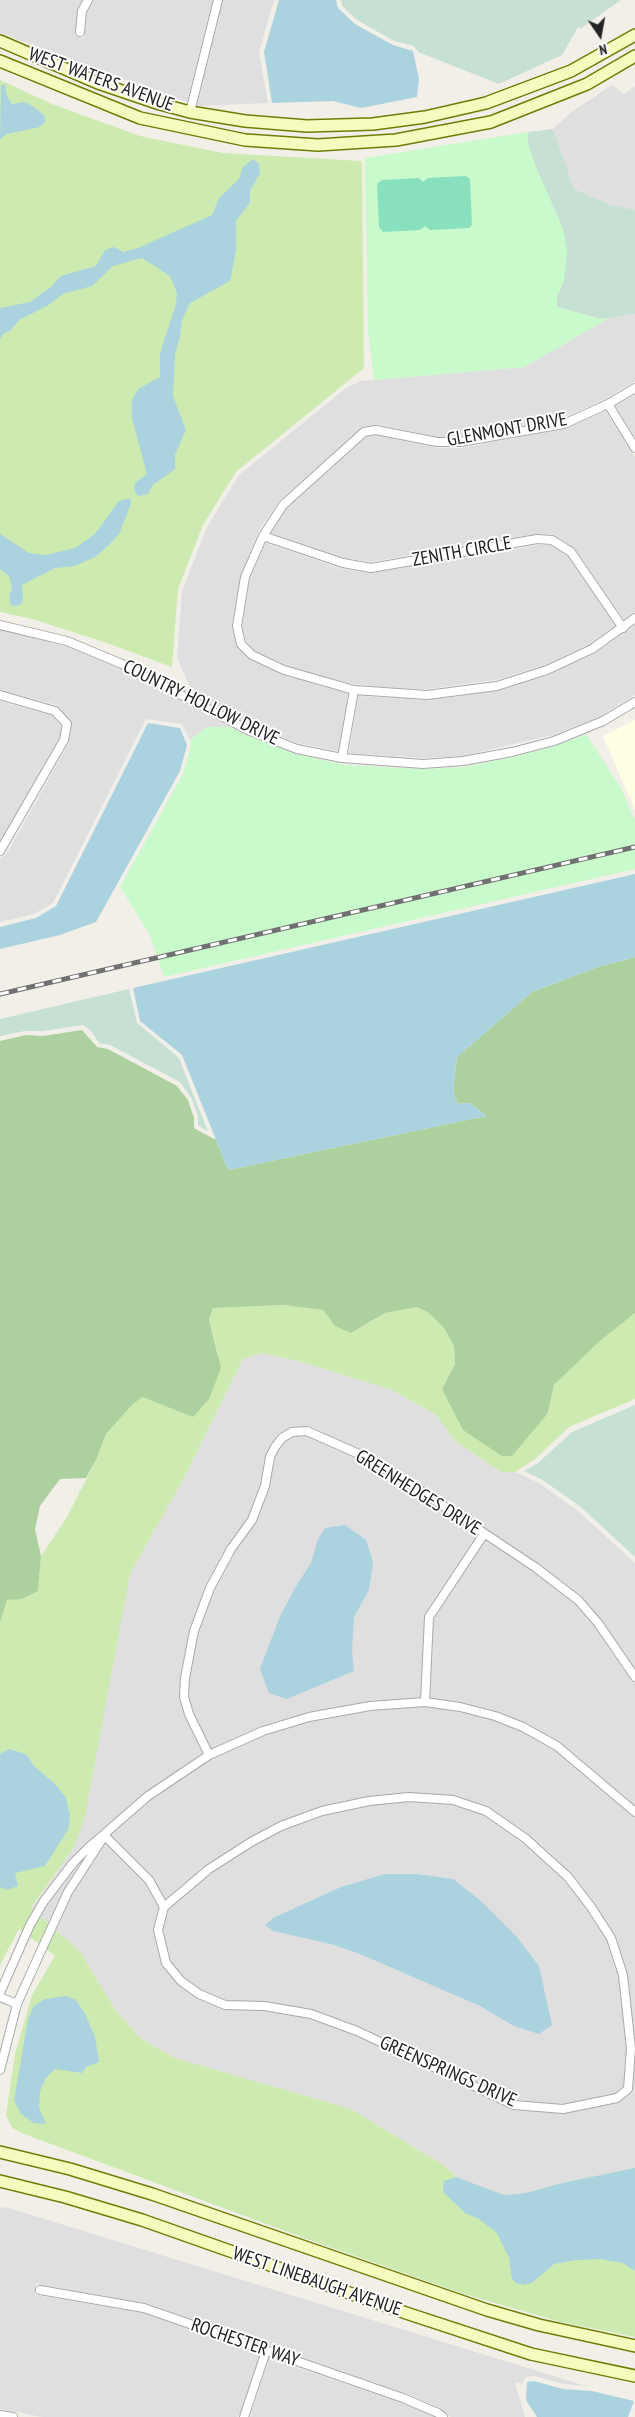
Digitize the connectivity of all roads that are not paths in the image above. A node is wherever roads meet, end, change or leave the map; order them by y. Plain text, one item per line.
1 (88, 0) edge
2 (218, 0) edge
3 (80, 32) dead end
4 (635, 35) edge
5 (0, 41) edge
6 (635, 56) edge
7 (0, 61) edge
8 (190, 112) junction
9 (635, 388) edge
10 (608, 404) junction
11 (635, 448) edge
12 (263, 536) junction
13 (635, 618) edge
14 (0, 625) edge
15 (623, 628) junction
16 (354, 690) junction
17 (0, 695) edge
18 (635, 702) edge
19 (342, 758) junction
20 (0, 851) edge
21 (484, 1534) junction
22 (635, 1677) edge
23 (425, 1702) junction
24 (209, 1755) junction
25 (635, 1812) edge
26 (105, 1836) junction
27 (164, 1907) junction
28 (0, 1995) edge
29 (17, 2004) junction
30 (0, 2069) edge
31 (0, 2152) edge
32 (0, 2181) edge
33 (40, 2290) dead end
34 (635, 2346) edge
35 (266, 2351) junction
36 (635, 2376) edge
37 (0, 2415) edge
38 (13, 2417) edge
39 (244, 2417) edge
40 (444, 2417) edge

1 - 3 street
2 - 8 street
4 - 8 street, WEST WATERS AVENUE
5 - 8 street, WEST WATERS AVENUE
6 - 7 street, WEST WATERS AVENUE
9 - 10 street, GLENMONT DRIVE
10 - 11 street
10 - 12 street, GLENMONT DRIVE
12 - 15 street, ZENITH CIRCLE
12 - 16 street, GLENMONT DRIVE
13 - 15 street, GLENMONT DRIVE
14 - 19 street, COUNTRY HOLLOW DRIVE
15 - 16 street, GLENMONT DRIVE
16 - 19 street
17 - 20 street
18 - 19 street, COUNTRY HOLLOW DRIVE
21 - 22 street, GREENHEDGES DRIVE
21 - 23 street
21 - 24 street, GREENHEDGES DRIVE
23 - 24 street
23 - 25 street
24 - 26 street
26 - 27 street
26 - 28 street
26 - 29 street
27 - 27 street, GREENSPRINGS DRIVE
28 - 29 street
29 - 30 street
31 - 34 street, WEST LINEBAUGH AVENUE
32 - 36 street, WEST LINEBAUGH AVENUE
33 - 35 street, ROCHESTER WAY
35 - 39 street
35 - 40 street, ROCHESTER WAY
37 - 38 street

